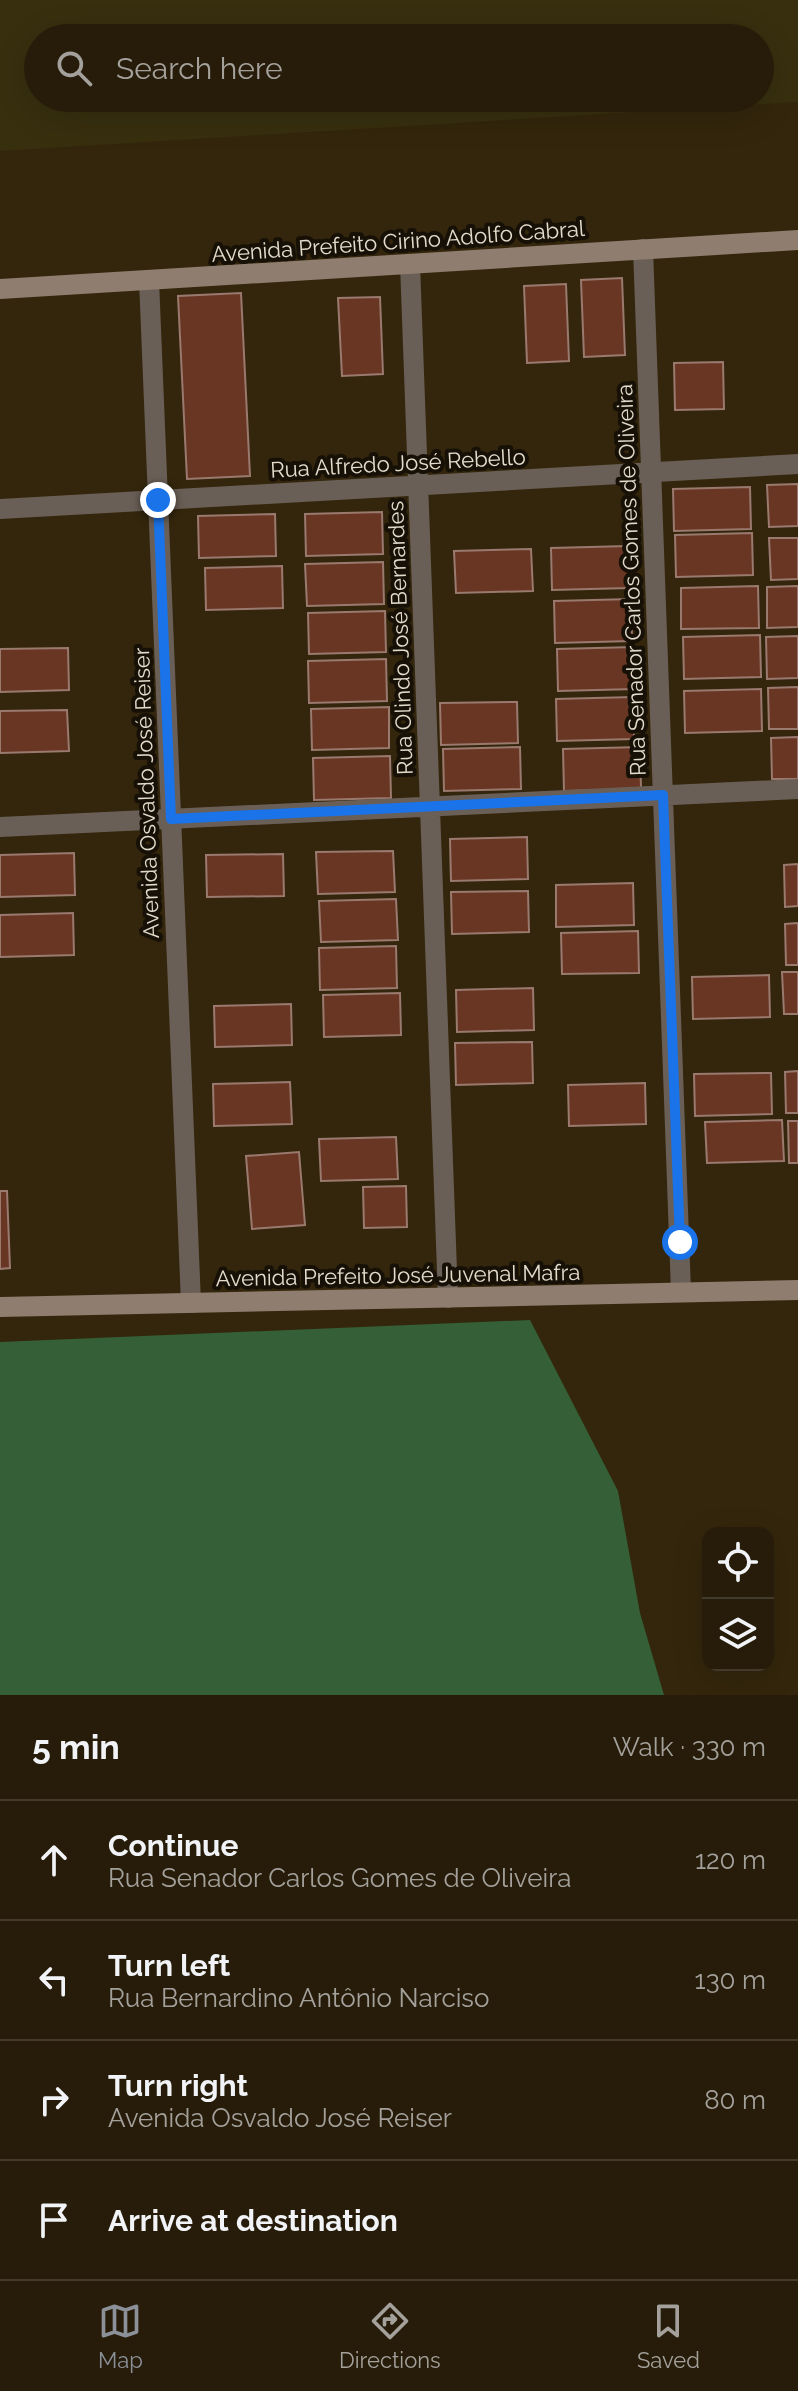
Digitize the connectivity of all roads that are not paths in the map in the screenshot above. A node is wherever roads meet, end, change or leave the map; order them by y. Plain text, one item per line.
1 (798, 240) edge
2 (643, 249) junction
3 (410, 264) junction
4 (149, 280) junction
5 (0, 289) edge
6 (798, 464) edge
7 (652, 473) junction
8 (418, 486) junction
9 (158, 500) junction
10 (0, 509) edge
11 (798, 789) edge
12 (663, 795) junction
13 (430, 806) junction
14 (171, 819) junction
15 (0, 827) edge
16 (798, 1290) edge
17 (681, 1292) junction
18 (448, 1298) junction
19 (191, 1303) junction
20 (0, 1307) edge

1 - 2 main road, Avenida Prefeito Cirino Adolfo Cabral
2 - 3 main road, Avenida Prefeito Cirino Adolfo Cabral
2 - 7 street, Rua Senador Carlos Gomes de Oliveira
3 - 4 main road, Avenida Prefeito Cirino Adolfo Cabral
3 - 8 street, Rua Olindo José Bernardes
4 - 5 main road, Avenida Prefeito Cirino Adolfo Cabral
4 - 9 street, Avenida Osvaldo José Reiser
6 - 7 street, Rua Alfredo José Rebello
7 - 8 street, Rua Alfredo José Rebello
7 - 12 street, Rua Senador Carlos Gomes de Oliveira
8 - 9 street, Rua Alfredo José Rebello
8 - 13 street, Rua Olindo José Bernardes
9 - 10 street, Rua Alfredo José Rebello
9 - 14 street, Avenida Osvaldo José Reiser
11 - 12 street
12 - 13 street
12 - 17 street, Rua Senador Carlos Gomes de Oliveira
13 - 14 street
13 - 18 street, Rua Olindo José Bernardes
14 - 15 street
14 - 19 street, Avenida Osvaldo José Reiser
16 - 17 main road, Avenida Prefeito José Juvenal Mafra
17 - 18 main road, Avenida Prefeito José Juvenal Mafra
18 - 19 main road, Avenida Prefeito José Juvenal Mafra
19 - 20 main road, Avenida Prefeito José Juvenal Mafra

